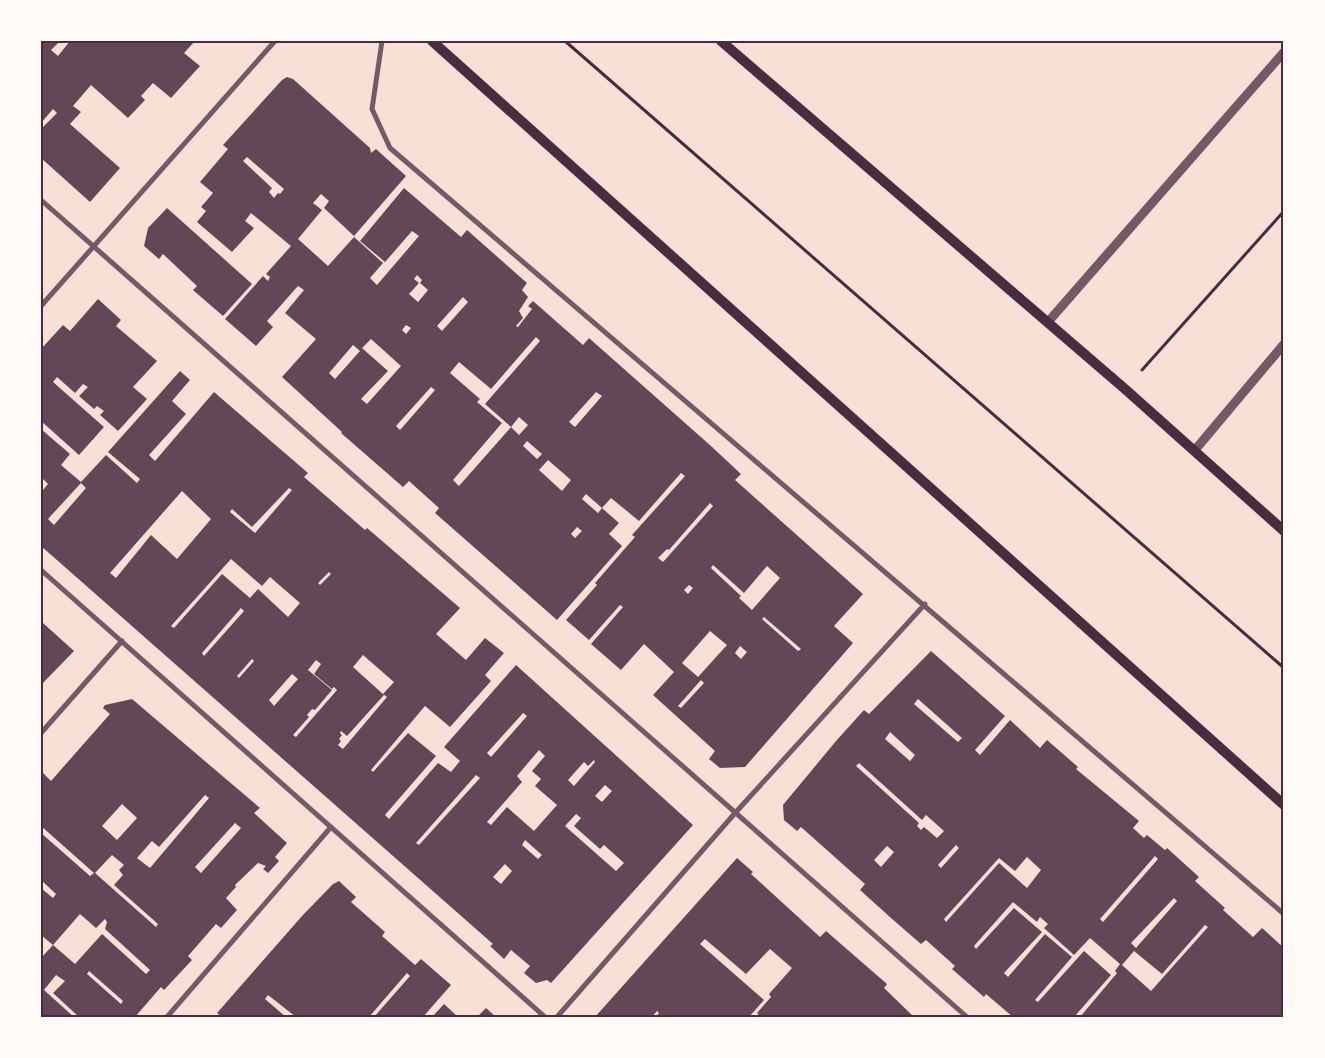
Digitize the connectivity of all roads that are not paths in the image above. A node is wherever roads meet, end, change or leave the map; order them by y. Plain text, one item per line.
1 (275, 41) edge
2 (382, 41) edge
3 (432, 41) edge
4 (721, 41) edge
5 (1284, 52) edge
6 (41, 200) edge
7 (94, 247) junction
8 (41, 306) edge
9 (1048, 322) junction
10 (1284, 344) edge
11 (1195, 450) junction
12 (1284, 531) edge
13 (41, 570) edge
14 (925, 604) junction
15 (122, 641) junction
16 (41, 733) edge
17 (1284, 804) edge
18 (736, 812) junction
19 (331, 827) junction
20 (1284, 914) edge
21 (167, 1017) edge
22 (545, 1017) edge
23 (557, 1017) edge
24 (967, 1017) edge

1 - 7 street
2 - 14 street
3 - 17 main road
4 - 9 main road
5 - 9 street
6 - 7 street
7 - 8 street
7 - 18 street
9 - 11 main road
10 - 11 street
11 - 12 main road
13 - 15 street
14 - 18 street
14 - 20 street
15 - 16 street
15 - 19 street
18 - 23 street
18 - 24 street
19 - 21 street
19 - 22 street

